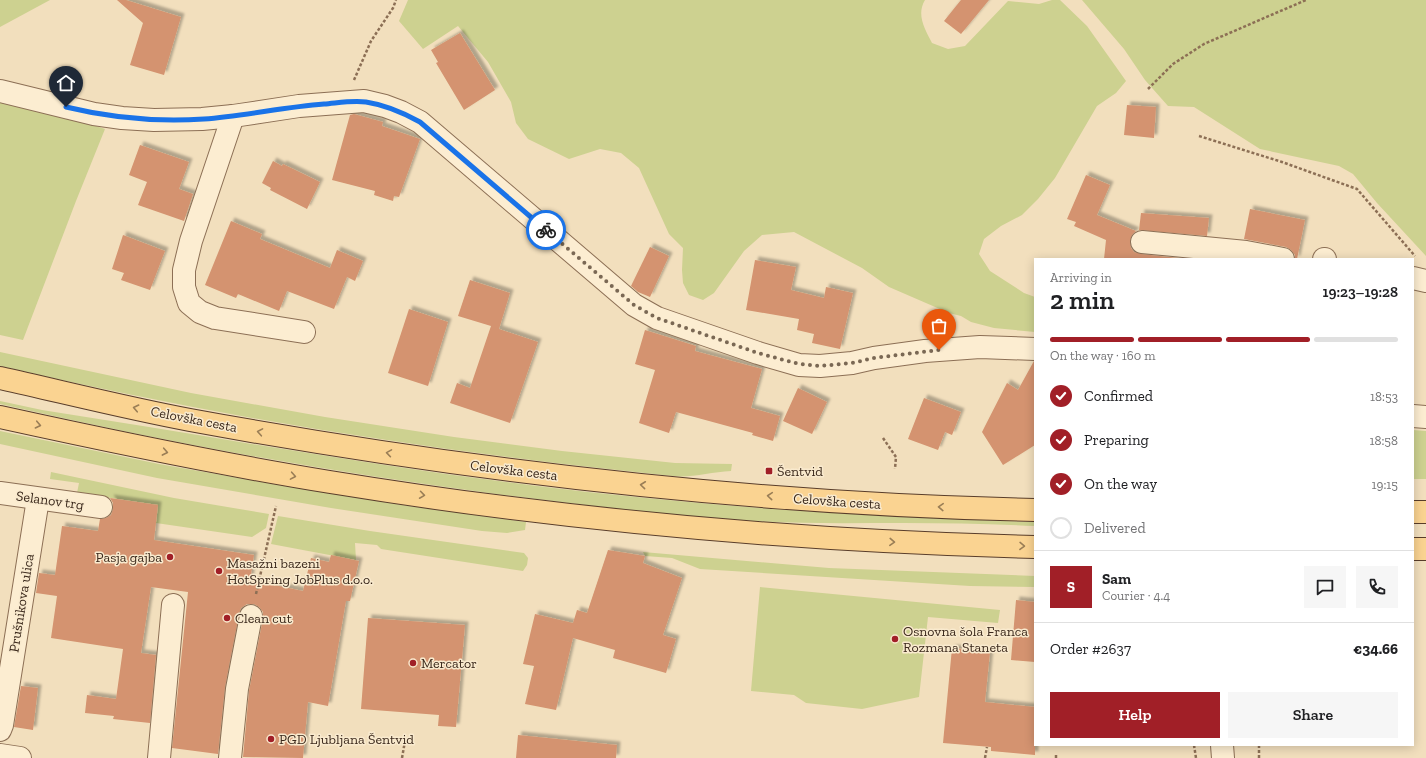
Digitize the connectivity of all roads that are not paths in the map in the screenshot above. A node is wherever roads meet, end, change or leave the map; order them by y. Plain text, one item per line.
1 (0, 92) edge
2 (233, 116) junction
3 (1142, 242) dead end
4 (1223, 254) edge
5 (1278, 258) edge
6 (1414, 278) edge
7 (1426, 281) edge
8 (304, 332) dead end
9 (1034, 349) edge
10 (0, 378) edge
11 (1414, 416) edge
12 (0, 417) edge
13 (1426, 417) edge
14 (0, 493) edge
15 (38, 499) junction
16 (101, 507) dead end
17 (1034, 510) edge
18 (1414, 512) edge
19 (1426, 512) edge
20 (1034, 547) edge
21 (1414, 549) edge
22 (1426, 549) edge
23 (173, 605) dead end
24 (250, 616) road end
25 (0, 730) edge
26 (1222, 746) edge
27 (0, 755) edge
28 (20, 758) edge
29 (159, 758) edge
30 (230, 758) edge
31 (1223, 758) edge

1 - 2 street
2 - 8 street
2 - 9 street
3 - 4 street
4 - 5 street
6 - 7 street
17 -> 10 main road, Celovška cesta
11 - 13 street
12 -> 20 main road
14 - 15 street, Selanov trg
15 - 16 street, Selanov trg
15 - 25 street, Prušnikova ulica
18 - 19 main road
21 - 22 main road
23 - 29 street
24 - 30 street
26 - 31 street
27 - 28 street

